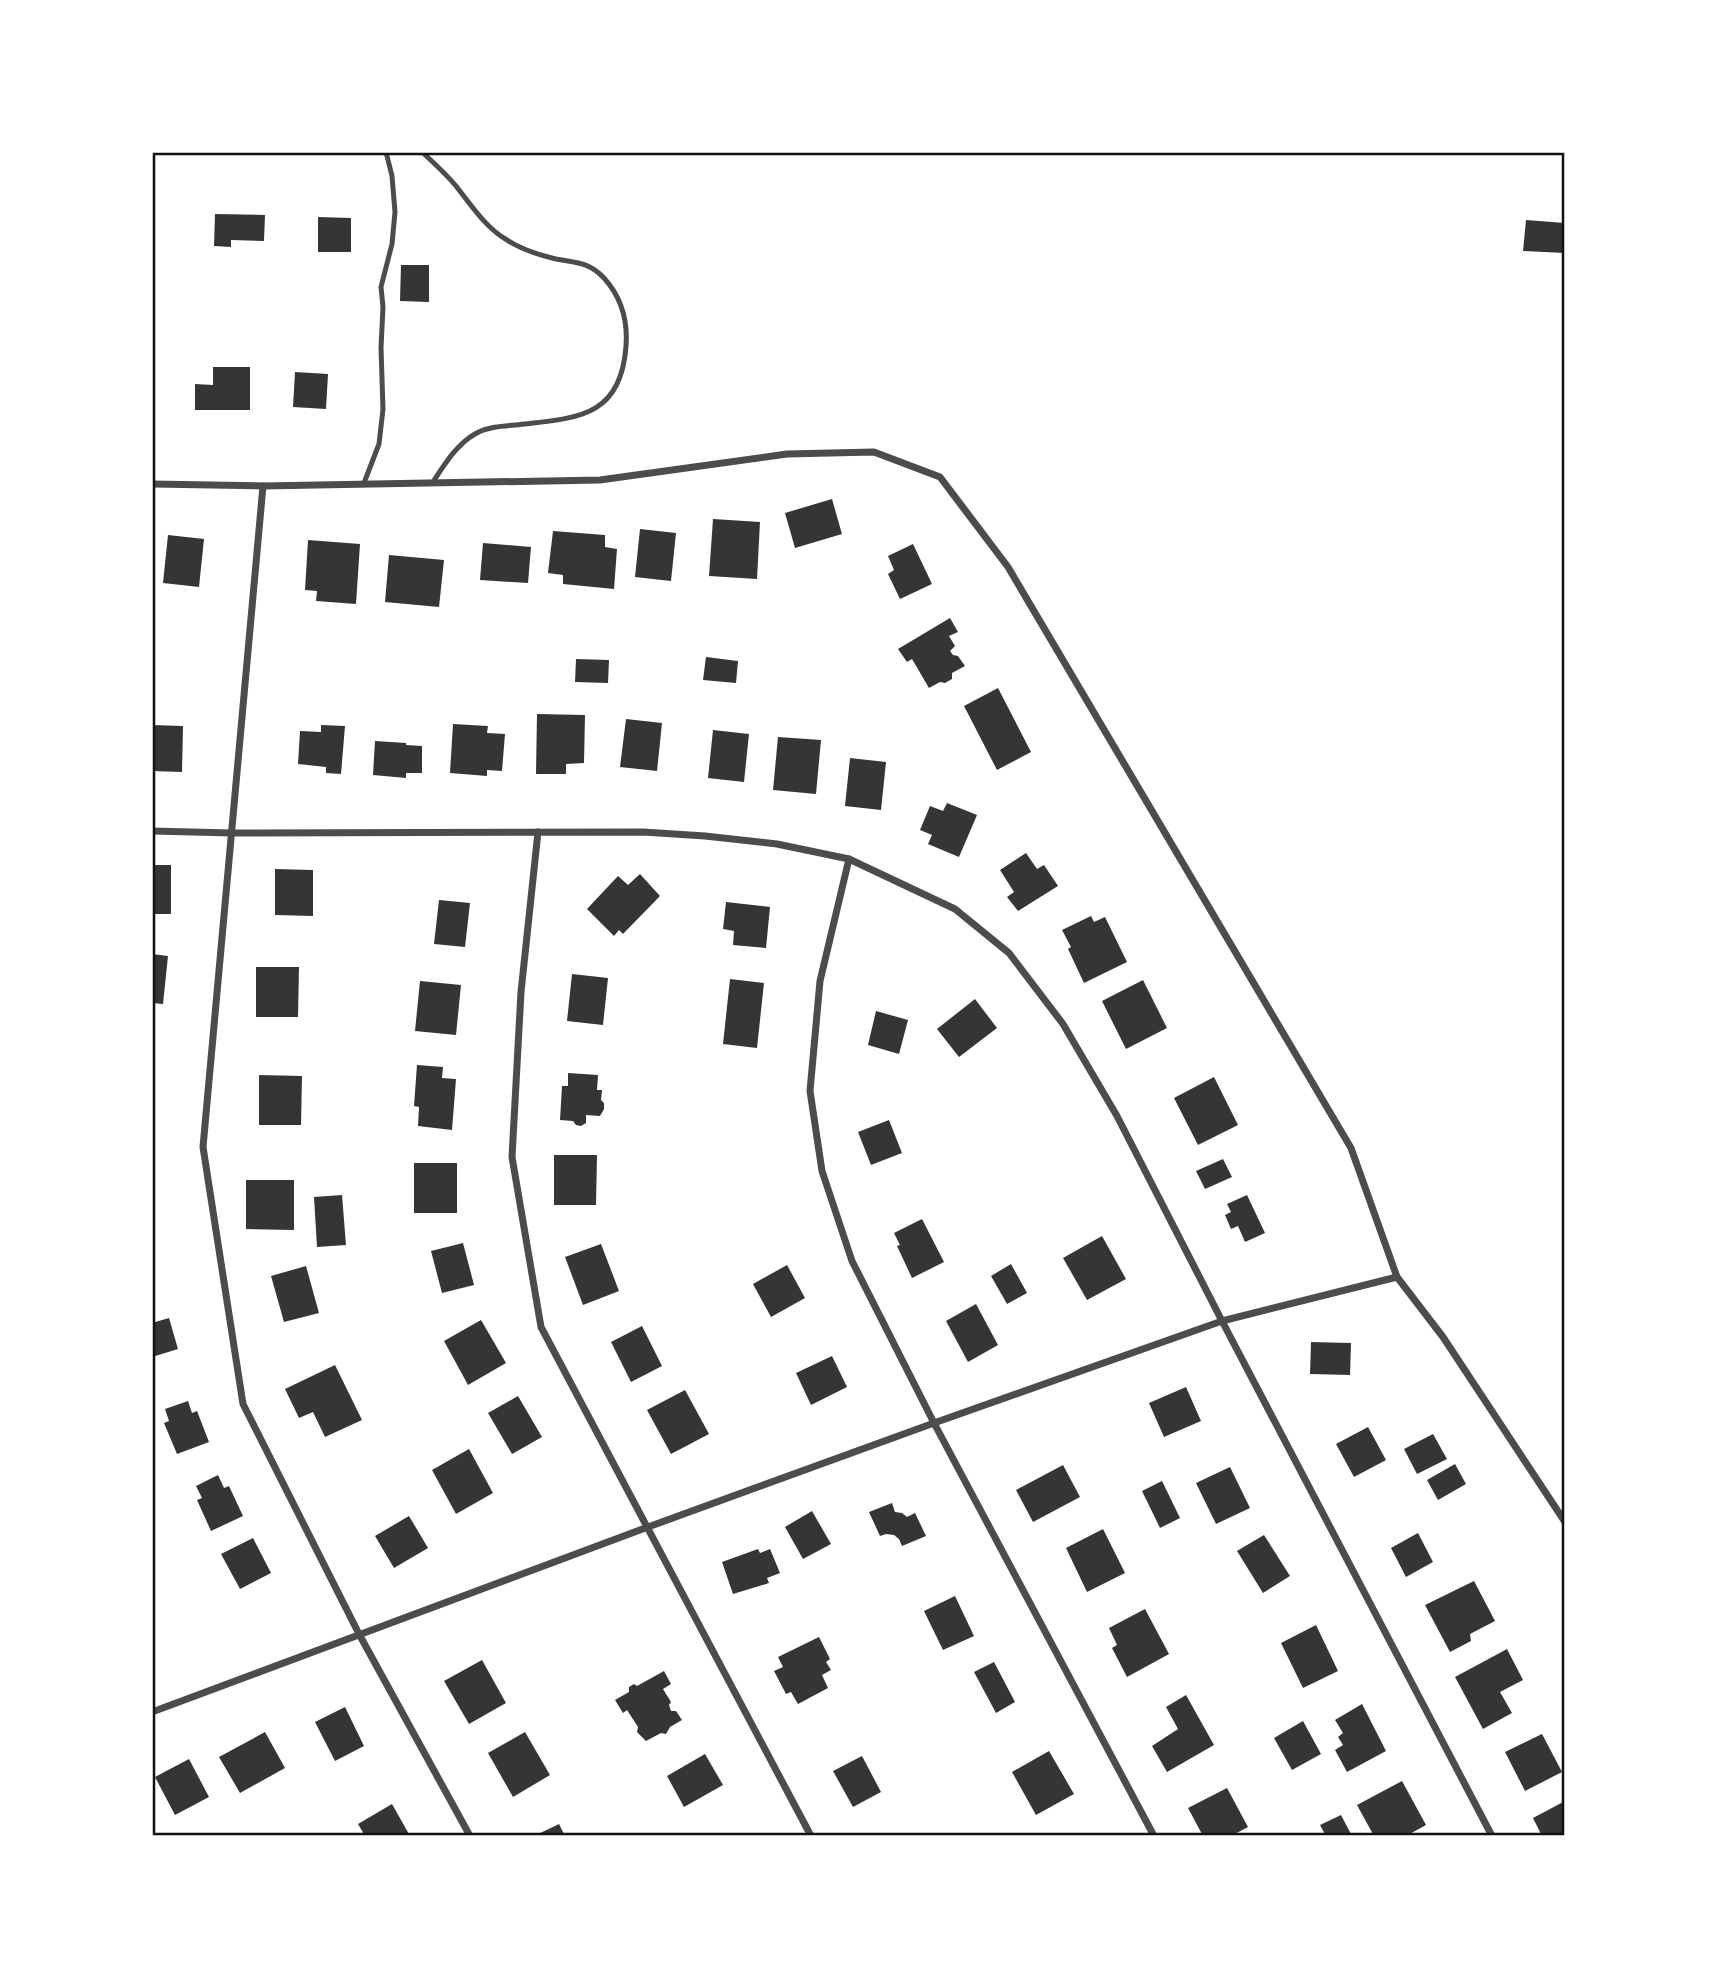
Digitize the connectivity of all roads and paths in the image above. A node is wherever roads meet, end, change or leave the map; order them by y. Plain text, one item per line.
1 (386, 152) edge
2 (422, 152) edge
3 (433, 482) junction
4 (364, 483) junction
5 (152, 484) edge
6 (263, 486) junction
7 (152, 831) edge
8 (538, 832) junction
9 (232, 833) junction
10 (849, 859) junction
11 (1396, 1278) junction
12 (1222, 1321) junction
13 (934, 1423) junction
14 (1565, 1522) edge
15 (648, 1527) junction
16 (359, 1634) junction
17 (152, 1712) edge
18 (470, 1836) edge
19 (811, 1836) edge
20 (1154, 1836) edge
21 (1492, 1836) edge

1 - 4 lane
2 - 3 lane
3 - 4 street
3 - 11 street
4 - 6 street
5 - 6 street
6 - 9 street
7 - 9 street
8 - 9 street
8 - 10 street
8 - 15 street
9 - 16 street
10 - 12 street
10 - 13 street
11 - 12 street
11 - 14 street
12 - 13 street
12 - 21 street
13 - 15 street
13 - 20 street
15 - 16 street
15 - 19 street
16 - 17 street
16 - 18 street

